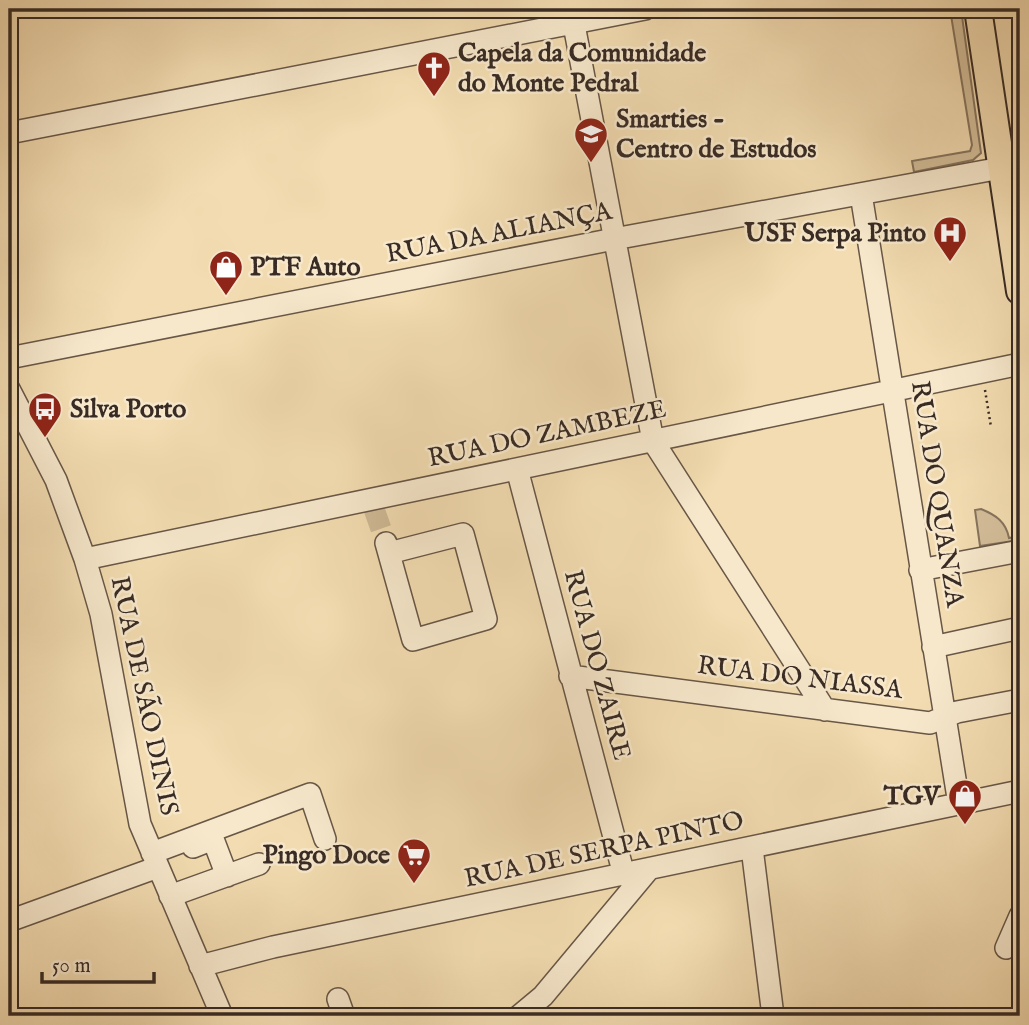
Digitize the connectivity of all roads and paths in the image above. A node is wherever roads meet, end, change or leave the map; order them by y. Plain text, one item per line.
1 (645, 9) edge
2 (978, 9) edge
3 (573, 16) edge
4 (9, 133) edge
5 (1000, 168) junction
6 (861, 194) junction
7 (614, 239) junction
8 (1020, 291) edge
9 (9, 358) edge
10 (1020, 364) edge
11 (982, 373) junction
12 (9, 389) edge
13 (892, 392) junction
14 (991, 427) dead end
15 (653, 441) junction
16 (517, 468) junction
17 (387, 548) joint
18 (1020, 551) edge
19 (85, 559) junction
20 (920, 570) junction
21 (1020, 628) edge
22 (933, 647) junction
23 (570, 676) junction
24 (1020, 700) edge
25 (825, 710) junction
26 (943, 720) junction
27 (1020, 791) edge
28 (958, 804) junction
29 (325, 839) dead end
30 (752, 848) junction
31 (155, 860) junction
32 (259, 864) dead end
33 (649, 869) junction
34 (624, 874) junction
35 (227, 876) junction
36 (170, 896) junction
37 (1020, 916) edge
38 (9, 921) edge
39 (1006, 948) dead end
40 (200, 966) junction
41 (222, 1016) edge
42 (519, 1016) edge
43 (773, 1016) edge

1 - 3 street
2 - 5 main road
3 - 4 street
3 - 7 street
5 - 6 street, RUA DA ALIANÇA
5 - 8 main road
6 - 7 street, RUA DA ALIANÇA
6 - 13 street, RUA DO QUANZA
7 - 9 street, RUA DA ALIANÇA
7 - 15 street
10 - 11 street, RUA DO ZAMBEZE
11 - 13 street, RUA DO ZAMBEZE
11 - 14 path
12 - 19 street, RUA DE SÃO DINIS
13 - 15 street, RUA DO ZAMBEZE
13 - 20 street, RUA DO QUANZA
15 - 16 street, RUA DO ZAMBEZE
15 - 25 street
16 - 19 street, RUA DO ZAMBEZE
16 - 23 street, RUA DO ZAIRE
17 - 17 street
18 - 20 street
19 - 31 street, RUA DE SÃO DINIS
20 - 22 street, RUA DO QUANZA
21 - 22 street
22 - 26 street, RUA DO QUANZA
23 - 25 street, RUA DO NIASSA
23 - 34 street, RUA DO ZAIRE
24 - 26 street, RUA DO NIASSA
25 - 26 street, RUA DO NIASSA
26 - 28 street, RUA DO QUANZA
27 - 28 street, RUA DE SERPA PINTO
28 - 30 street, RUA DE SERPA PINTO
29 - 31 street
30 - 33 street, RUA DE SERPA PINTO
30 - 43 street
31 - 35 street
31 - 36 street, RUA DE SÃO DINIS
31 - 38 street
32 - 35 street
33 - 34 street, RUA DE SERPA PINTO
33 - 42 street
34 - 40 street, RUA DE SERPA PINTO
35 - 36 street
36 - 40 street, RUA DE SÃO DINIS
37 - 39 street
40 - 41 street, RUA DE SÃO DINIS

